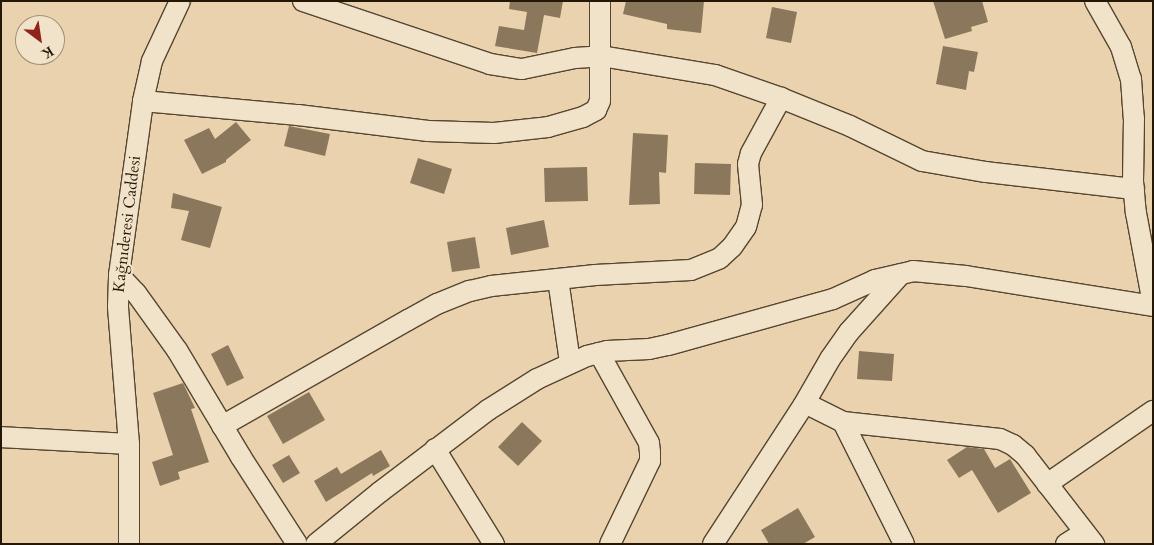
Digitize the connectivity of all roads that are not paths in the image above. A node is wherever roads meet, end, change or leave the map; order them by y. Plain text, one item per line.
1 (180, 1) edge
2 (303, 1) edge
3 (600, 1) edge
4 (1096, 1) edge
5 (601, 56) junction
6 (781, 98) junction
7 (143, 100) junction
8 (1134, 189) junction
9 (1148, 253) edge
10 (901, 274) junction
11 (119, 275) junction
12 (558, 279) junction
13 (1153, 305) edge
14 (599, 353) junction
15 (570, 362) junction
16 (805, 402) junction
17 (1153, 411) edge
18 (843, 422) junction
19 (222, 426) junction
20 (1, 437) edge
21 (128, 444) junction
22 (435, 450) junction
23 (1048, 484) junction
24 (1089, 538) edge
25 (720, 540) edge
26 (129, 544) edge
27 (296, 544) edge
28 (316, 544) edge
29 (494, 544) edge
30 (610, 544) edge
31 (904, 544) edge
32 (1066, 544) edge

1 - 7 street, Kağnıderesi Caddesi
2 - 5 street
3 - 5 street
4 - 8 street
5 - 6 street
5 - 7 street
6 - 8 street
6 - 12 street
7 - 11 street, Kağnıderesi Caddesi
8 - 9 street
9 - 13 street
10 - 13 street
10 - 14 street
10 - 16 street
11 - 19 street
11 - 21 street, Kağnıderesi Caddesi
12 - 15 street
12 - 19 street
14 - 15 street
14 - 30 street
15 - 22 street
16 - 18 street
16 - 25 street
17 - 23 street
18 - 23 street
18 - 31 street
19 - 27 street
20 - 21 street
21 - 26 street, Kağnıderesi Caddesi
22 - 28 street
22 - 29 street
23 - 24 street
24 - 32 street

